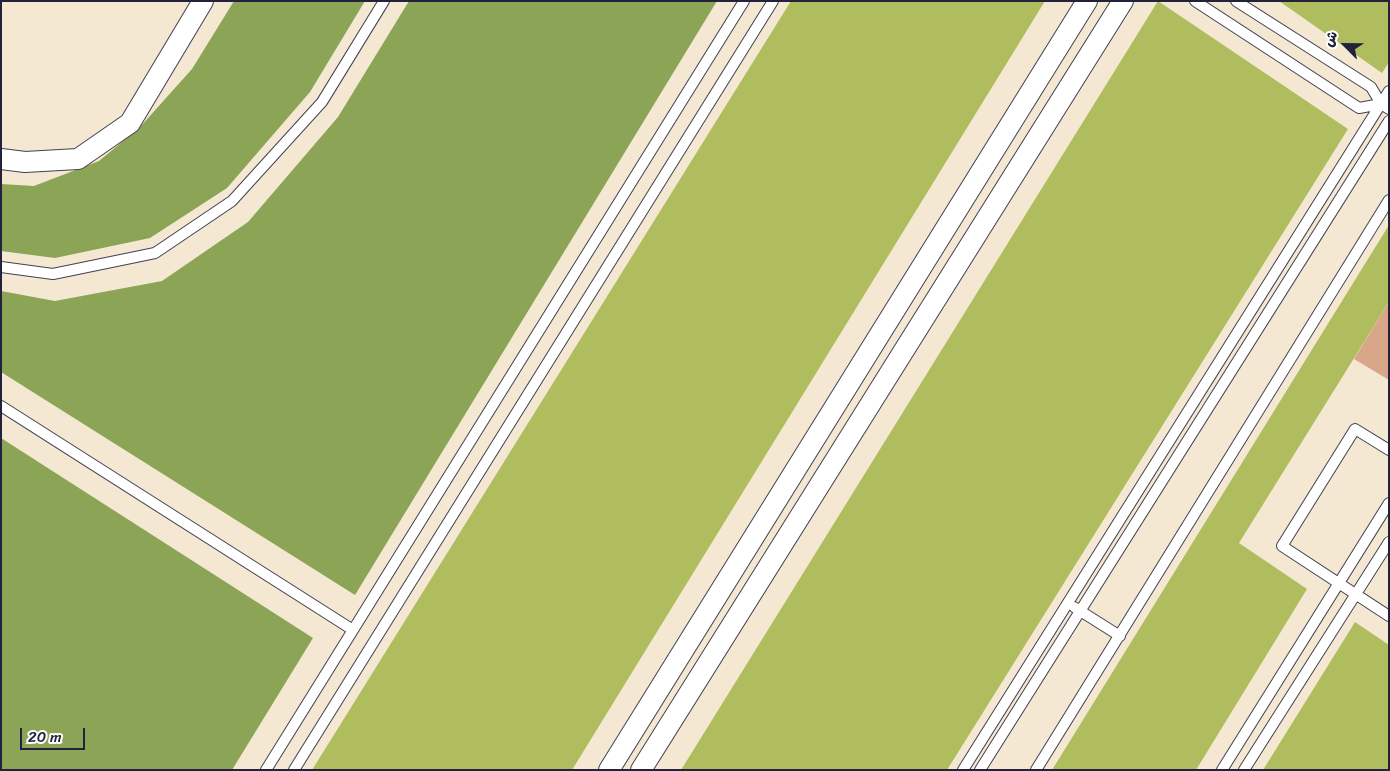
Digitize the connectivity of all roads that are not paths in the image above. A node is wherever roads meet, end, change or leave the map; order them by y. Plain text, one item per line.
1 (203, 1) edge
2 (384, 1) edge
3 (744, 1) edge
4 (773, 1) edge
5 (1087, 1) edge
6 (1123, 1) edge
7 (1195, 1) edge
8 (1236, 1) edge
9 (1389, 91) edge
10 (1385, 106) edge
11 (1389, 120) edge
12 (1, 159) edge
13 (1389, 200) edge
14 (1, 266) edge
15 (1, 406) edge
16 (1389, 450) edge
17 (1389, 503) edge
18 (1389, 542) edge
19 (1338, 583) junction
20 (1356, 594) junction
21 (1068, 603) junction
22 (1080, 611) junction
23 (1389, 616) edge
24 (353, 630) junction
25 (1120, 636) junction
26 (266, 770) edge
27 (294, 770) edge
28 (609, 770) edge
29 (641, 770) edge
30 (963, 770) edge
31 (980, 770) edge
32 (1036, 770) edge
33 (1222, 770) edge
34 (1244, 770) edge

1 - 12 street
2 - 14 lane
3 - 24 lane
4 - 27 lane
5 - 28 street
6 - 29 street
7 - 10 lane
8 - 10 lane
9 - 10 lane
10 - 21 lane
11 - 22 lane
13 - 25 lane
15 - 24 lane
16 - 19 lane
17 - 19 lane
18 - 20 lane
19 - 20 lane
19 - 33 lane
20 - 23 lane
20 - 34 lane
21 - 22 lane
21 - 30 lane
22 - 25 lane
22 - 31 lane
24 - 26 lane
25 - 32 lane

